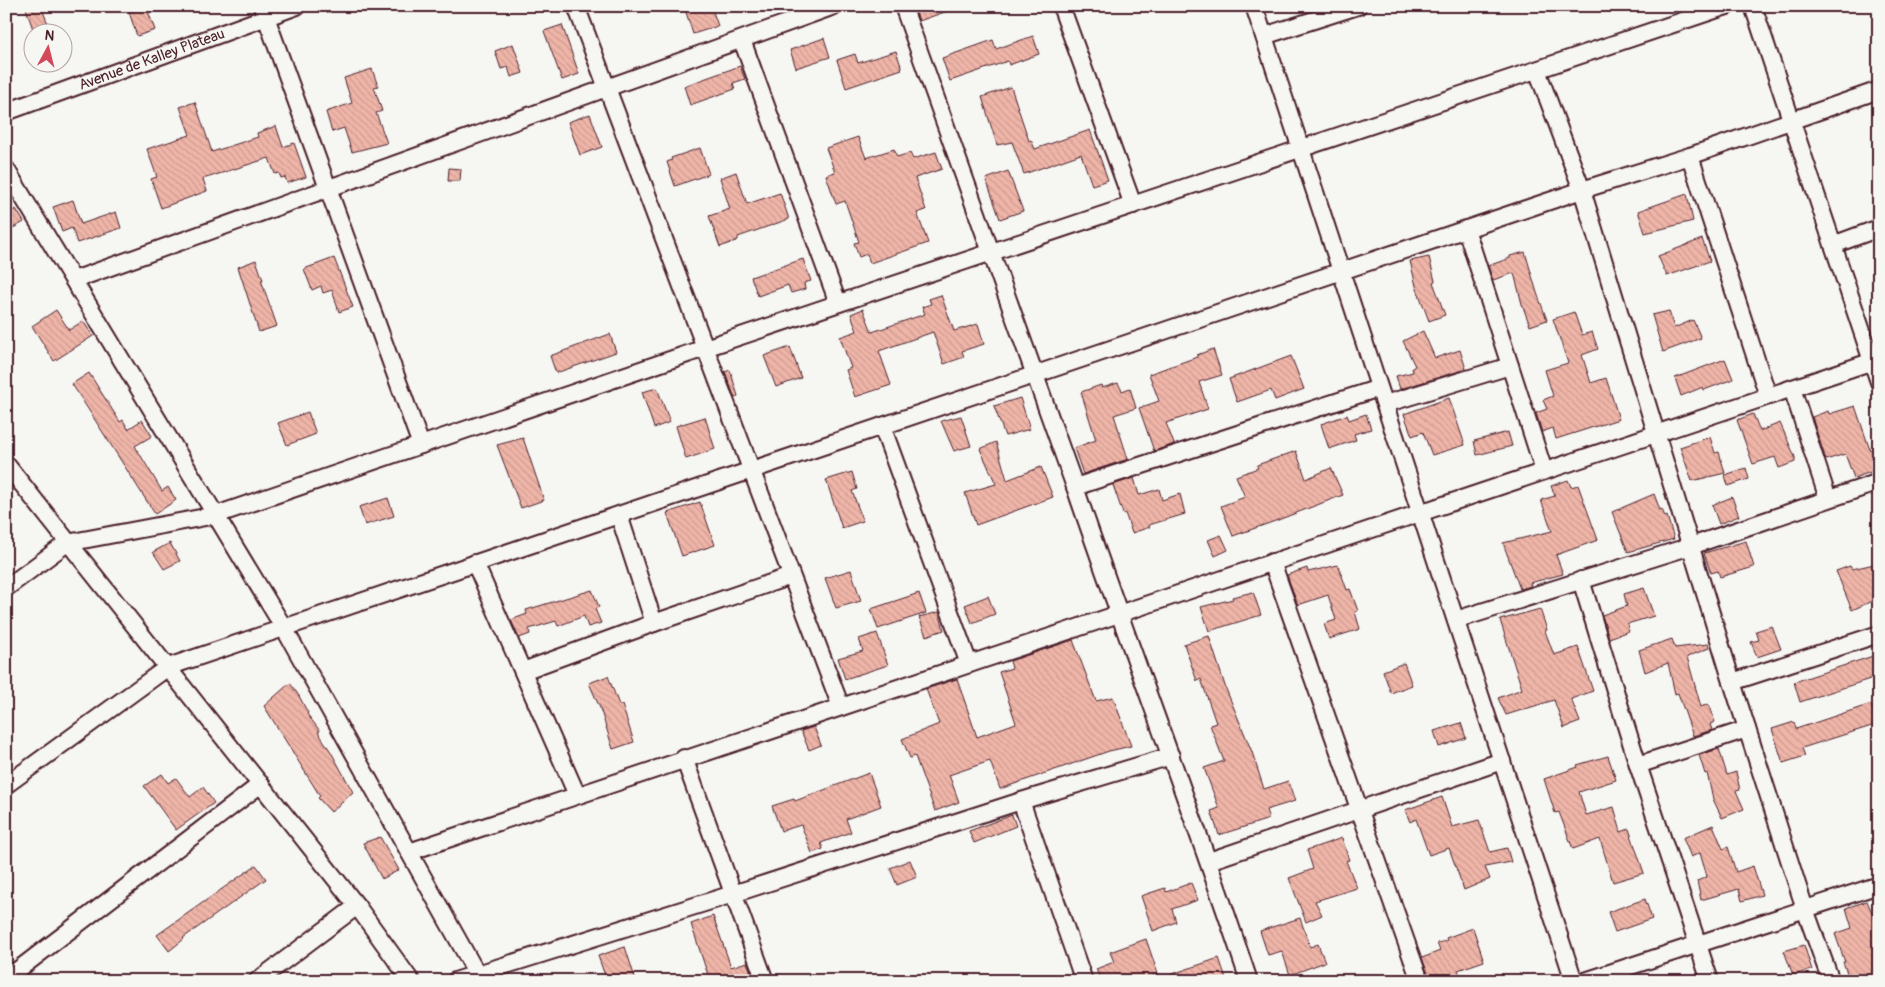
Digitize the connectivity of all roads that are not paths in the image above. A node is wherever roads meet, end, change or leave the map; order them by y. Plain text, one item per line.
1 (297, 6) edge
2 (576, 6) edge
3 (834, 6) edge
4 (903, 6) edge
5 (1061, 6) edge
6 (1254, 6) edge
7 (1358, 6) edge
8 (1727, 6) edge
9 (1753, 6) edge
10 (264, 12) edge
11 (1264, 36) junction
12 (742, 40) junction
13 (1537, 70) junction
14 (607, 88) junction
15 (1879, 90) edge
16 (6, 112) edge
17 (1791, 120) junction
18 (1300, 149) junction
19 (1690, 156) junction
20 (6, 169) edge
21 (328, 189) junction
22 (1582, 190) junction
23 (1133, 205) junction
24 (1879, 228) edge
25 (1466, 229) junction
26 (1833, 245) junction
27 (991, 252) junction
28 (1341, 271) junction
29 (74, 280) junction
30 (838, 304) junction
31 (705, 348) junction
32 (1875, 360) edge
33 (1510, 366) junction
34 (1035, 374) junction
35 (1879, 382) edge
36 (1379, 388) junction
37 (1792, 388) junction
38 (1768, 396) junction
39 (1385, 404) junction
40 (882, 426) junction
41 (1657, 433) junction
42 (421, 445) junction
43 (6, 464) edge
44 (751, 470) junction
45 (1544, 472) junction
46 (1879, 482) edge
47 (1075, 486) junction
48 (1828, 500) junction
49 (1420, 513) junction
50 (216, 515) junction
51 (619, 515) junction
52 (67, 543) junction
53 (1691, 546) junction
54 (1272, 562) junction
55 (475, 563) junction
56 (791, 576) junction
57 (1581, 580) junction
58 (6, 588) edge
59 (1118, 614) junction
60 (1456, 620) junction
61 (654, 623) junction
62 (284, 628) junction
63 (1879, 634) edge
64 (969, 664) junction
65 (168, 666) junction
66 (522, 671) junction
67 (1732, 682) junction
68 (841, 707) junction
69 (1747, 729) junction
70 (1171, 756) junction
71 (684, 758) junction
72 (1502, 761) junction
73 (1638, 765) junction
74 (261, 784) junction
75 (6, 785) edge
76 (576, 795) junction
77 (1020, 801) junction
78 (1359, 809) junction
79 (409, 852) junction
80 (1209, 861) junction
81 (1879, 885) edge
82 (733, 894) junction
83 (357, 906) junction
84 (1806, 909) junction
85 (1698, 944) junction
86 (479, 977) edge
87 (6, 979) edge
88 (257, 981) edge
89 (411, 981) edge
90 (455, 981) edge
91 (764, 981) edge
92 (1084, 981) edge
93 (1249, 981) edge
94 (1420, 981) edge
95 (1574, 981) edge
96 (1585, 981) edge
97 (1710, 981) edge
98 (1831, 981) edge

1 - 10 street, Avenue de Kalley Plateau
2 - 14 street
3 - 12 street
4 - 27 street
5 - 23 street
6 - 11 street
7 - 11 street
8 - 13 street
9 - 17 street
10 - 16 street, Avenue de Kalley Plateau
10 - 21 street
11 - 18 street
12 - 14 street
12 - 30 street
13 - 18 street
13 - 22 street
14 - 21 street
14 - 31 street
15 - 17 street
17 - 19 street
17 - 26 street
18 - 23 street
18 - 28 street
19 - 22 street
19 - 38 street
20 - 29 street
21 - 29 street
21 - 42 street
22 - 25 street
22 - 41 street
23 - 27 street
24 - 26 street
25 - 28 street
25 - 33 street
26 - 32 street
27 - 30 street
27 - 34 street
28 - 34 street
28 - 36 street
29 - 50 street
30 - 31 street
31 - 42 street
31 - 44 street
32 - 35 street
32 - 37 street
33 - 39 street
33 - 45 street
34 - 40 street
34 - 47 street
36 - 39 street
36 - 47 street
37 - 38 street
37 - 48 street
38 - 41 street
39 - 49 street
40 - 44 street
40 - 64 street
41 - 45 street
41 - 53 street
42 - 50 street
43 - 52 street
44 - 51 street
44 - 56 street
45 - 49 street
46 - 48 street
47 - 59 street
48 - 53 street
49 - 54 street
49 - 60 street
50 - 52 street
50 - 62 street
51 - 55 street
51 - 61 street
52 - 58 street
52 - 65 street
53 - 57 street
53 - 67 street
54 - 59 street
54 - 78 street
55 - 62 street
55 - 66 street
56 - 61 street
56 - 68 street
57 - 60 street
57 - 73 street
59 - 64 street
59 - 70 street
60 - 72 street
61 - 66 street
62 - 65 street
62 - 79 street
63 - 67 street
64 - 68 street
65 - 74 street
65 - 75 street
66 - 76 street
67 - 69 street
68 - 71 street
69 - 73 street
69 - 84 street
70 - 77 street
70 - 80 street
71 - 76 street
71 - 82 street
72 - 78 street
72 - 95 street
73 - 85 street
74 - 83 street
74 - 87 street
76 - 79 street
77 - 82 street
77 - 92 street
78 - 80 street
78 - 94 street
79 - 86 street
80 - 93 street
81 - 84 street
82 - 86 street
82 - 91 street
83 - 88 street
83 - 89 street
84 - 85 street
84 - 98 street
85 - 96 street
85 - 97 street
86 - 90 street

